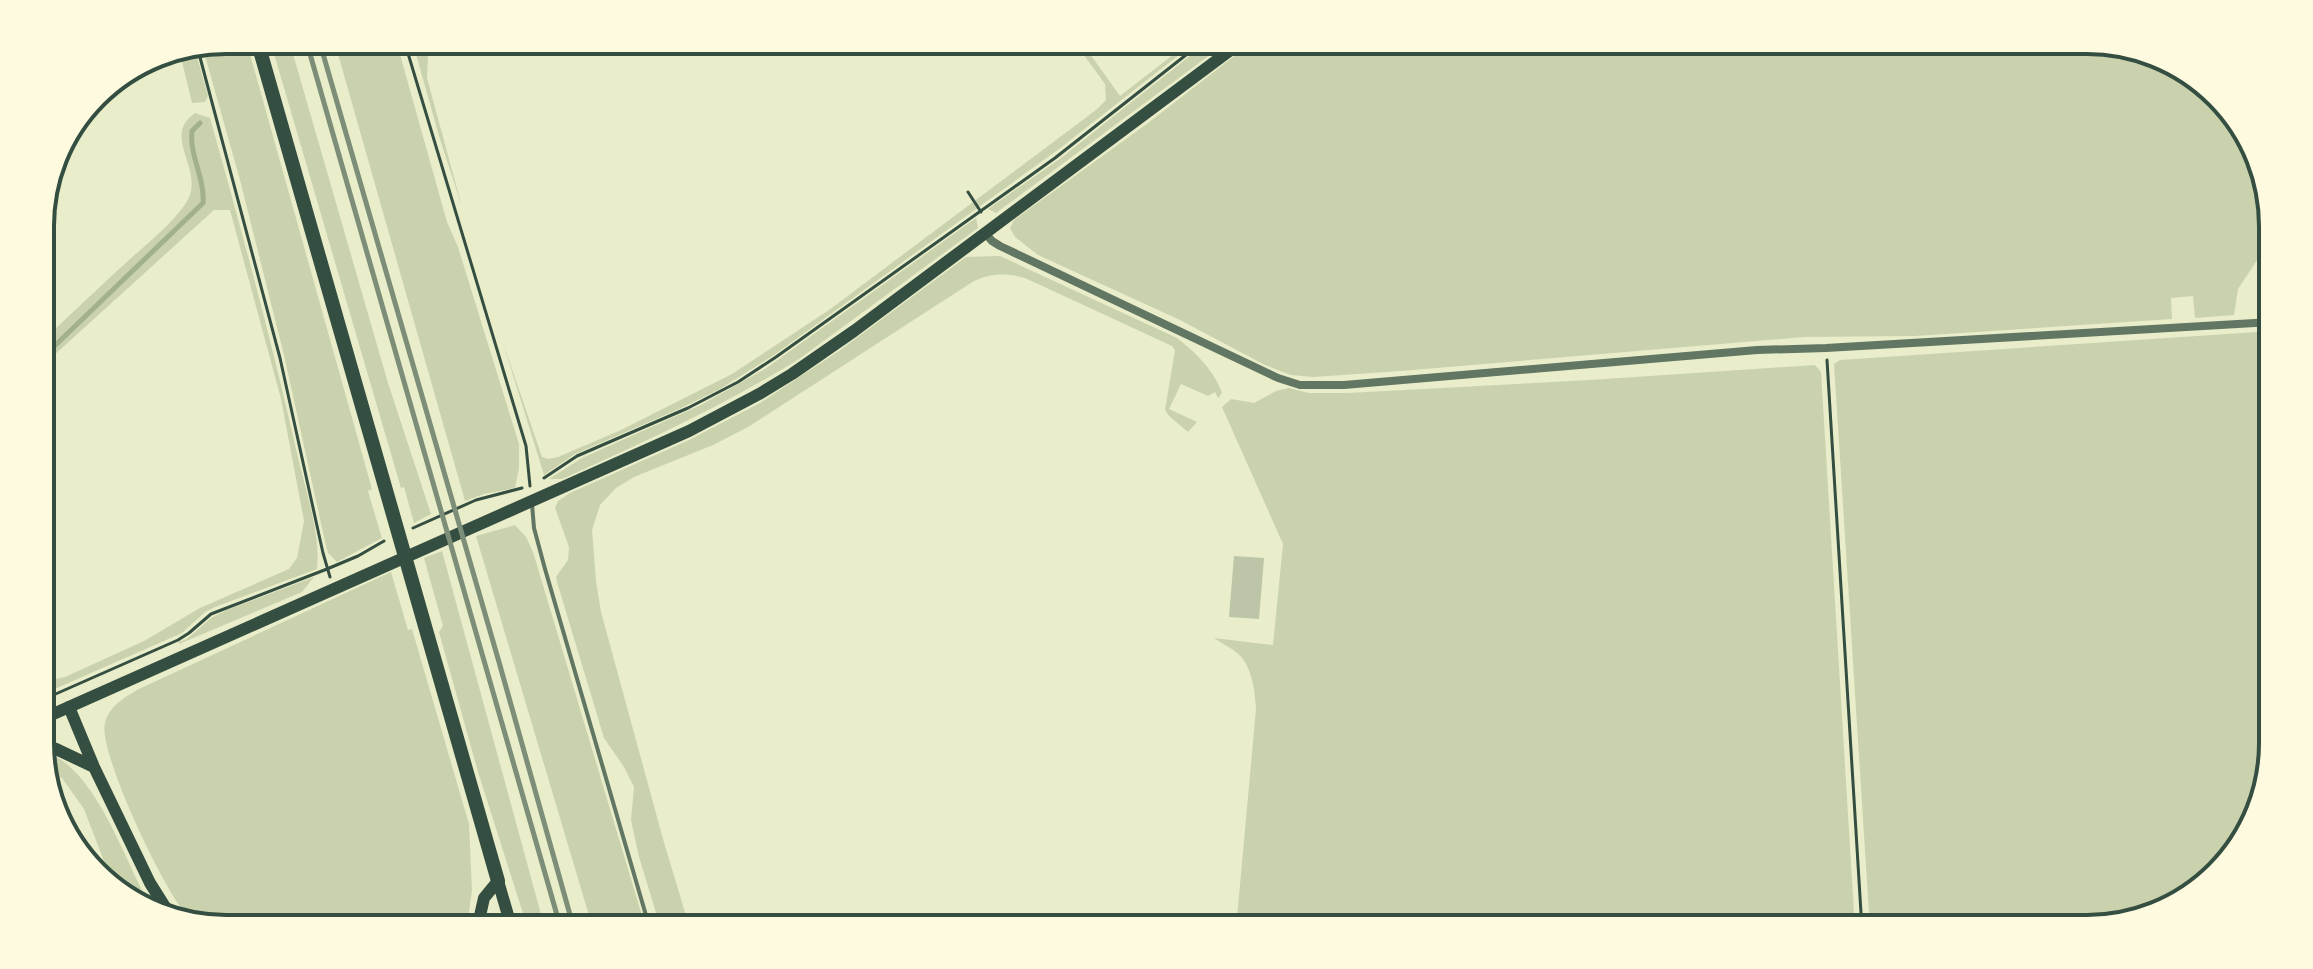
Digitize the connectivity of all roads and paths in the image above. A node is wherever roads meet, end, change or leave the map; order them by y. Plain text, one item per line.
1 (261, 54) edge
2 (408, 54) edge
3 (1187, 54) edge
4 (1225, 54) edge
5 (200, 56) edge
6 (968, 192) dead end
7 (980, 210) junction
8 (989, 231) junction
9 (2259, 323) edge
10 (1826, 348) junction
11 (530, 485) junction
12 (532, 502) junction
13 (407, 531) dead end
14 (393, 537) dead end
15 (327, 569) junction
16 (335, 589) junction
17 (54, 695) edge
18 (69, 707) junction
19 (54, 714) edge
20 (54, 748) edge
21 (94, 767) junction
22 (498, 881) junction
23 (162, 902) edge
24 (480, 915) edge
25 (508, 915) edge
26 (646, 915) edge
27 (1861, 915) edge

1 - 22 highway
2 - 11 path
3 - 7 path
4 - 8 main road
5 - 15 path
6 - 7 path
7 - 8 path
7 - 11 path
8 - 10 street
8 - 12 main road
9 - 10 street
10 - 27 path
11 - 12 path
11 - 13 path
12 - 16 main road
12 - 26 lane
14 - 15 path
15 - 16 path
15 - 17 path
16 - 18 main road
18 - 19 main road
18 - 21 main road
20 - 21 main road
21 - 23 main road
22 - 24 main road
22 - 25 main road

